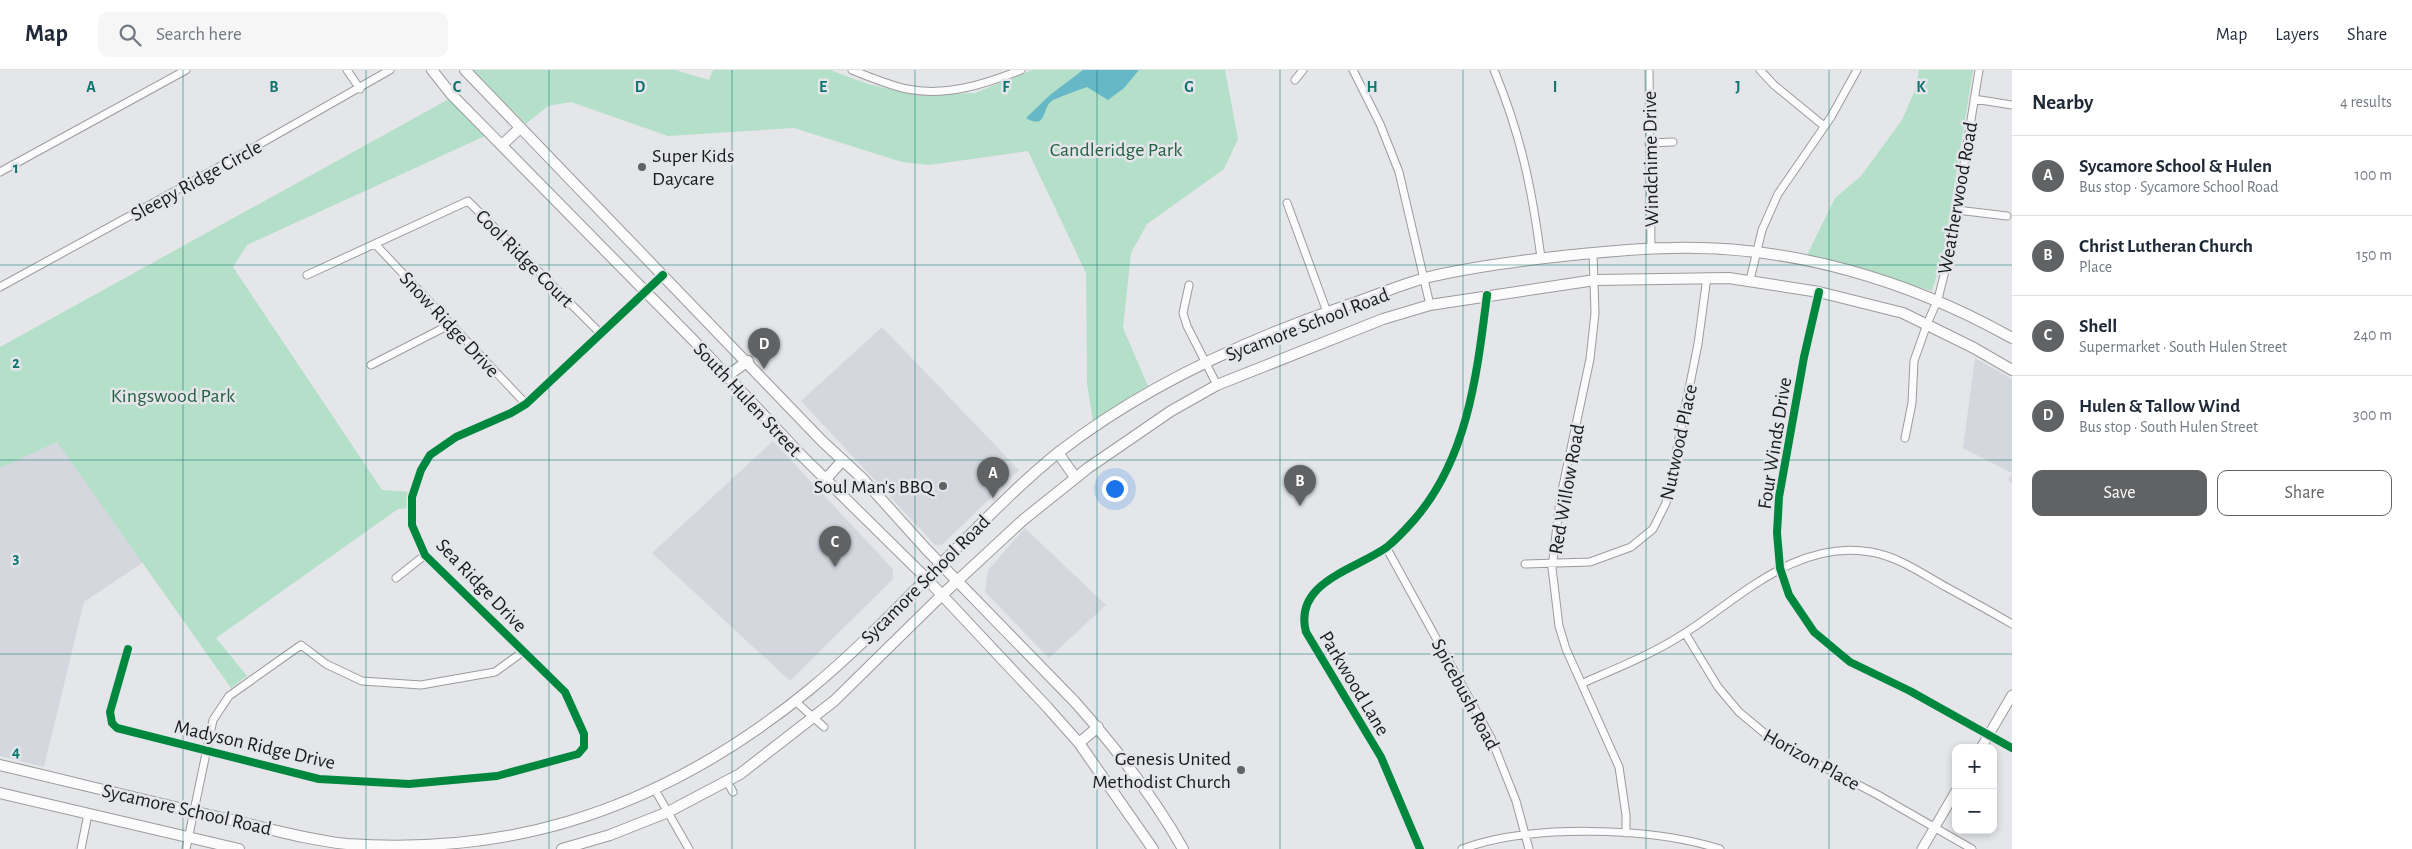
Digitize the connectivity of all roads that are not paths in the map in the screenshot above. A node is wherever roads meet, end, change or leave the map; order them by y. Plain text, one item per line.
1 (186, 70) edge
2 (347, 70) edge
3 (390, 70) edge
4 (432, 70) edge
5 (465, 70) edge
6 (852, 70) edge
7 (1021, 70) edge
8 (1303, 70) edge
9 (1353, 70) edge
10 (1494, 70) edge
11 (1649, 70) edge
12 (1760, 70) edge
13 (1857, 70) edge
14 (1979, 70) edge
15 (1295, 80) dead end
16 (360, 89) junction
17 (1974, 99) junction
18 (2012, 105) edge
19 (1824, 126) junction
20 (520, 128) junction
21 (1673, 142) dead end
22 (1649, 143) junction
23 (502, 145) junction
24 (0, 172) edge
25 (1287, 203) dead end
26 (1957, 210) junction
27 (2007, 216) dead end
28 (375, 244) junction
29 (1651, 248) junction
30 (1593, 253) junction
31 (1756, 253) junction
32 (1541, 258) junction
33 (307, 275) dead end
34 (663, 275) junction
35 (1707, 277) junction
36 (1424, 278) junction
37 (1595, 280) junction
38 (1750, 280) junction
39 (1189, 285) dead end
40 (0, 286) edge
41 (645, 292) junction
42 (1819, 292) junction
43 (1487, 295) junction
44 (1937, 300) junction
45 (1430, 305) junction
46 (1327, 312) junction
47 (451, 324) junction
48 (1927, 324) junction
49 (601, 334) junction
50 (2012, 338) edge
51 (748, 361) junction
52 (1206, 364) junction
53 (371, 365) dead end
54 (2012, 370) edge
55 (727, 376) junction
56 (1217, 385) junction
57 (526, 404) junction
58 (1905, 438) dead end
59 (1058, 453) junction
60 (843, 460) junction
61 (1075, 477) junction
62 (825, 480) junction
63 (1386, 547) junction
64 (425, 554) junction
65 (1552, 563) junction
66 (941, 564) junction
67 (1525, 564) dead end
68 (1780, 568) junction
69 (396, 578) dead end
70 (926, 578) junction
71 (958, 580) junction
72 (942, 595) junction
73 (2012, 624) edge
74 (1685, 633) junction
75 (128, 649) dead end
76 (524, 651) junction
77 (1583, 683) junction
78 (2012, 695) edge
79 (795, 701) junction
80 (813, 718) junction
81 (824, 727) dead end
82 (1098, 727) junction
83 (1988, 735) junction
84 (1079, 743) junction
85 (1983, 744) edge
86 (584, 747) joint
87 (2012, 748) edge
88 (207, 751) junction
89 (0, 765) edge
90 (727, 782) junction
91 (654, 788) junction
92 (733, 792) dead end
93 (0, 793) edge
94 (1952, 798) edge
95 (195, 812) junction
96 (668, 812) junction
97 (88, 814) junction
98 (1934, 828) junction
99 (1626, 833) junction
100 (1525, 836) junction
101 (187, 844) edge
102 (439, 847) edge
103 (81, 849) edge
104 (239, 849) edge
105 (562, 849) edge
106 (689, 849) edge
107 (1153, 849) edge
108 (1184, 849) edge
109 (1420, 849) edge
110 (1462, 849) edge
111 (1529, 849) edge
112 (1720, 849) edge
113 (1922, 849) edge
114 (1972, 849) edge

1 - 24 street
2 - 16 street
3 - 16 street, Sleepy Ridge Circle
4 - 23 main road, South Hulen Street
5 - 20 main road, South Hulen Street
6 - 7 street
8 - 15 street
9 - 36 street
10 - 32 street
11 - 22 street, Windchime Drive
12 - 19 street
13 - 19 street
14 - 17 street, Weatherwood Road
16 - 40 street, Sleepy Ridge Circle
17 - 18 street
17 - 26 street, Weatherwood Road
19 - 31 street
20 - 23 main road
20 - 34 main road, South Hulen Street
21 - 22 street
22 - 29 street, Windchime Drive
23 - 41 main road, South Hulen Street
25 - 46 street
26 - 27 street
26 - 44 street, Weatherwood Road
28 - 33 street, Cool Ridge Court
28 - 47 street, Snow Ridge Drive
28 - 49 street, Cool Ridge Court
29 - 30 main road, Sycamore School Road
29 - 31 main road, Sycamore School Road
30 - 32 main road, Sycamore School Road
30 - 37 street, Red Willow Road
31 - 38 street
31 - 44 main road, Sycamore School Road
32 - 36 main road, Sycamore School Road
34 - 41 street, Sea Ridge Drive
34 - 51 main road, South Hulen Street
35 - 37 main road, Sycamore School Road
35 - 38 main road, Sycamore School Road
35 - 65 street, Nutwood Place
36 - 45 street
36 - 46 main road, Sycamore School Road
37 - 43 main road, Sycamore School Road
37 - 65 street, Red Willow Road
38 - 42 main road, Sycamore School Road
39 - 52 street
41 - 49 street, Sea Ridge Drive
41 - 55 main road, South Hulen Street
42 - 48 main road, Sycamore School Road
42 - 68 street, Four Winds Drive
43 - 45 main road, Sycamore School Road
43 - 63 street, Parkwood Lane
44 - 48 street, Weatherwood Road
44 - 50 main road, Sycamore School Road
45 - 56 main road, Sycamore School Road
46 - 52 main road, Sycamore School Road
47 - 53 street
47 - 57 street, Snow Ridge Drive
48 - 54 main road, Sycamore School Road
48 - 58 street, Weatherwood Road
49 - 57 street, Sea Ridge Drive
51 - 55 main road
51 - 60 main road, South Hulen Street
52 - 56 street
52 - 59 main road, Sycamore School Road
55 - 62 main road, South Hulen Street
56 - 61 main road, Sycamore School Road
57 - 64 street, Sea Ridge Drive
59 - 61 main road
59 - 66 main road, Sycamore School Road
60 - 62 main road
60 - 66 main road, South Hulen Street
61 - 71 main road, Sycamore School Road
62 - 70 main road, South Hulen Street
63 - 100 street, Spicebush Road
63 - 109 street, Parkwood Lane
64 - 69 street
64 - 76 street, Sea Ridge Drive
65 - 67 street, Nutwood Place
65 - 77 street, Red Willow Road
66 - 70 main road, Sycamore School Road
66 - 71 main road, South Hulen Street
68 - 73 street
68 - 74 street
68 - 83 street, Four Winds Drive
70 - 72 main road, South Hulen Street
70 - 79 main road, Sycamore School Road
71 - 72 main road, Sycamore School Road
71 - 82 main road, South Hulen Street
72 - 80 main road, Sycamore School Road
72 - 84 main road, South Hulen Street
74 - 77 street
74 - 98 street, Horizon Place
75 - 88 street, Madyson Ridge Drive
76 - 86 street, Sea Ridge Drive
76 - 88 street
77 - 99 street, Red Willow Road
78 - 83 street
79 - 80 street
79 - 91 main road, Sycamore School Road
80 - 81 street
80 - 90 main road, Sycamore School Road
82 - 84 main road
82 - 108 main road, South Hulen Street
83 - 85 street
83 - 87 street, Four Winds Drive
84 - 107 main road, South Hulen Street
86 - 88 street, Madyson Ridge Drive
88 - 95 street
89 - 95 main road, Sycamore School Road
90 - 92 street
90 - 96 main road, Sycamore School Road
91 - 96 street
91 - 102 main road, Sycamore School Road
93 - 97 main road, Sycamore School Road
94 - 98 street
95 - 101 street
95 - 102 main road, Sycamore School Road
96 - 105 main road, Sycamore School Road
96 - 106 street
97 - 101 main road, Sycamore School Road
97 - 103 street
98 - 113 street
98 - 114 street, Horizon Place
99 - 100 street
99 - 112 street
100 - 110 street
100 - 111 street, Spicebush Road
101 - 104 main road, Sycamore School Road

